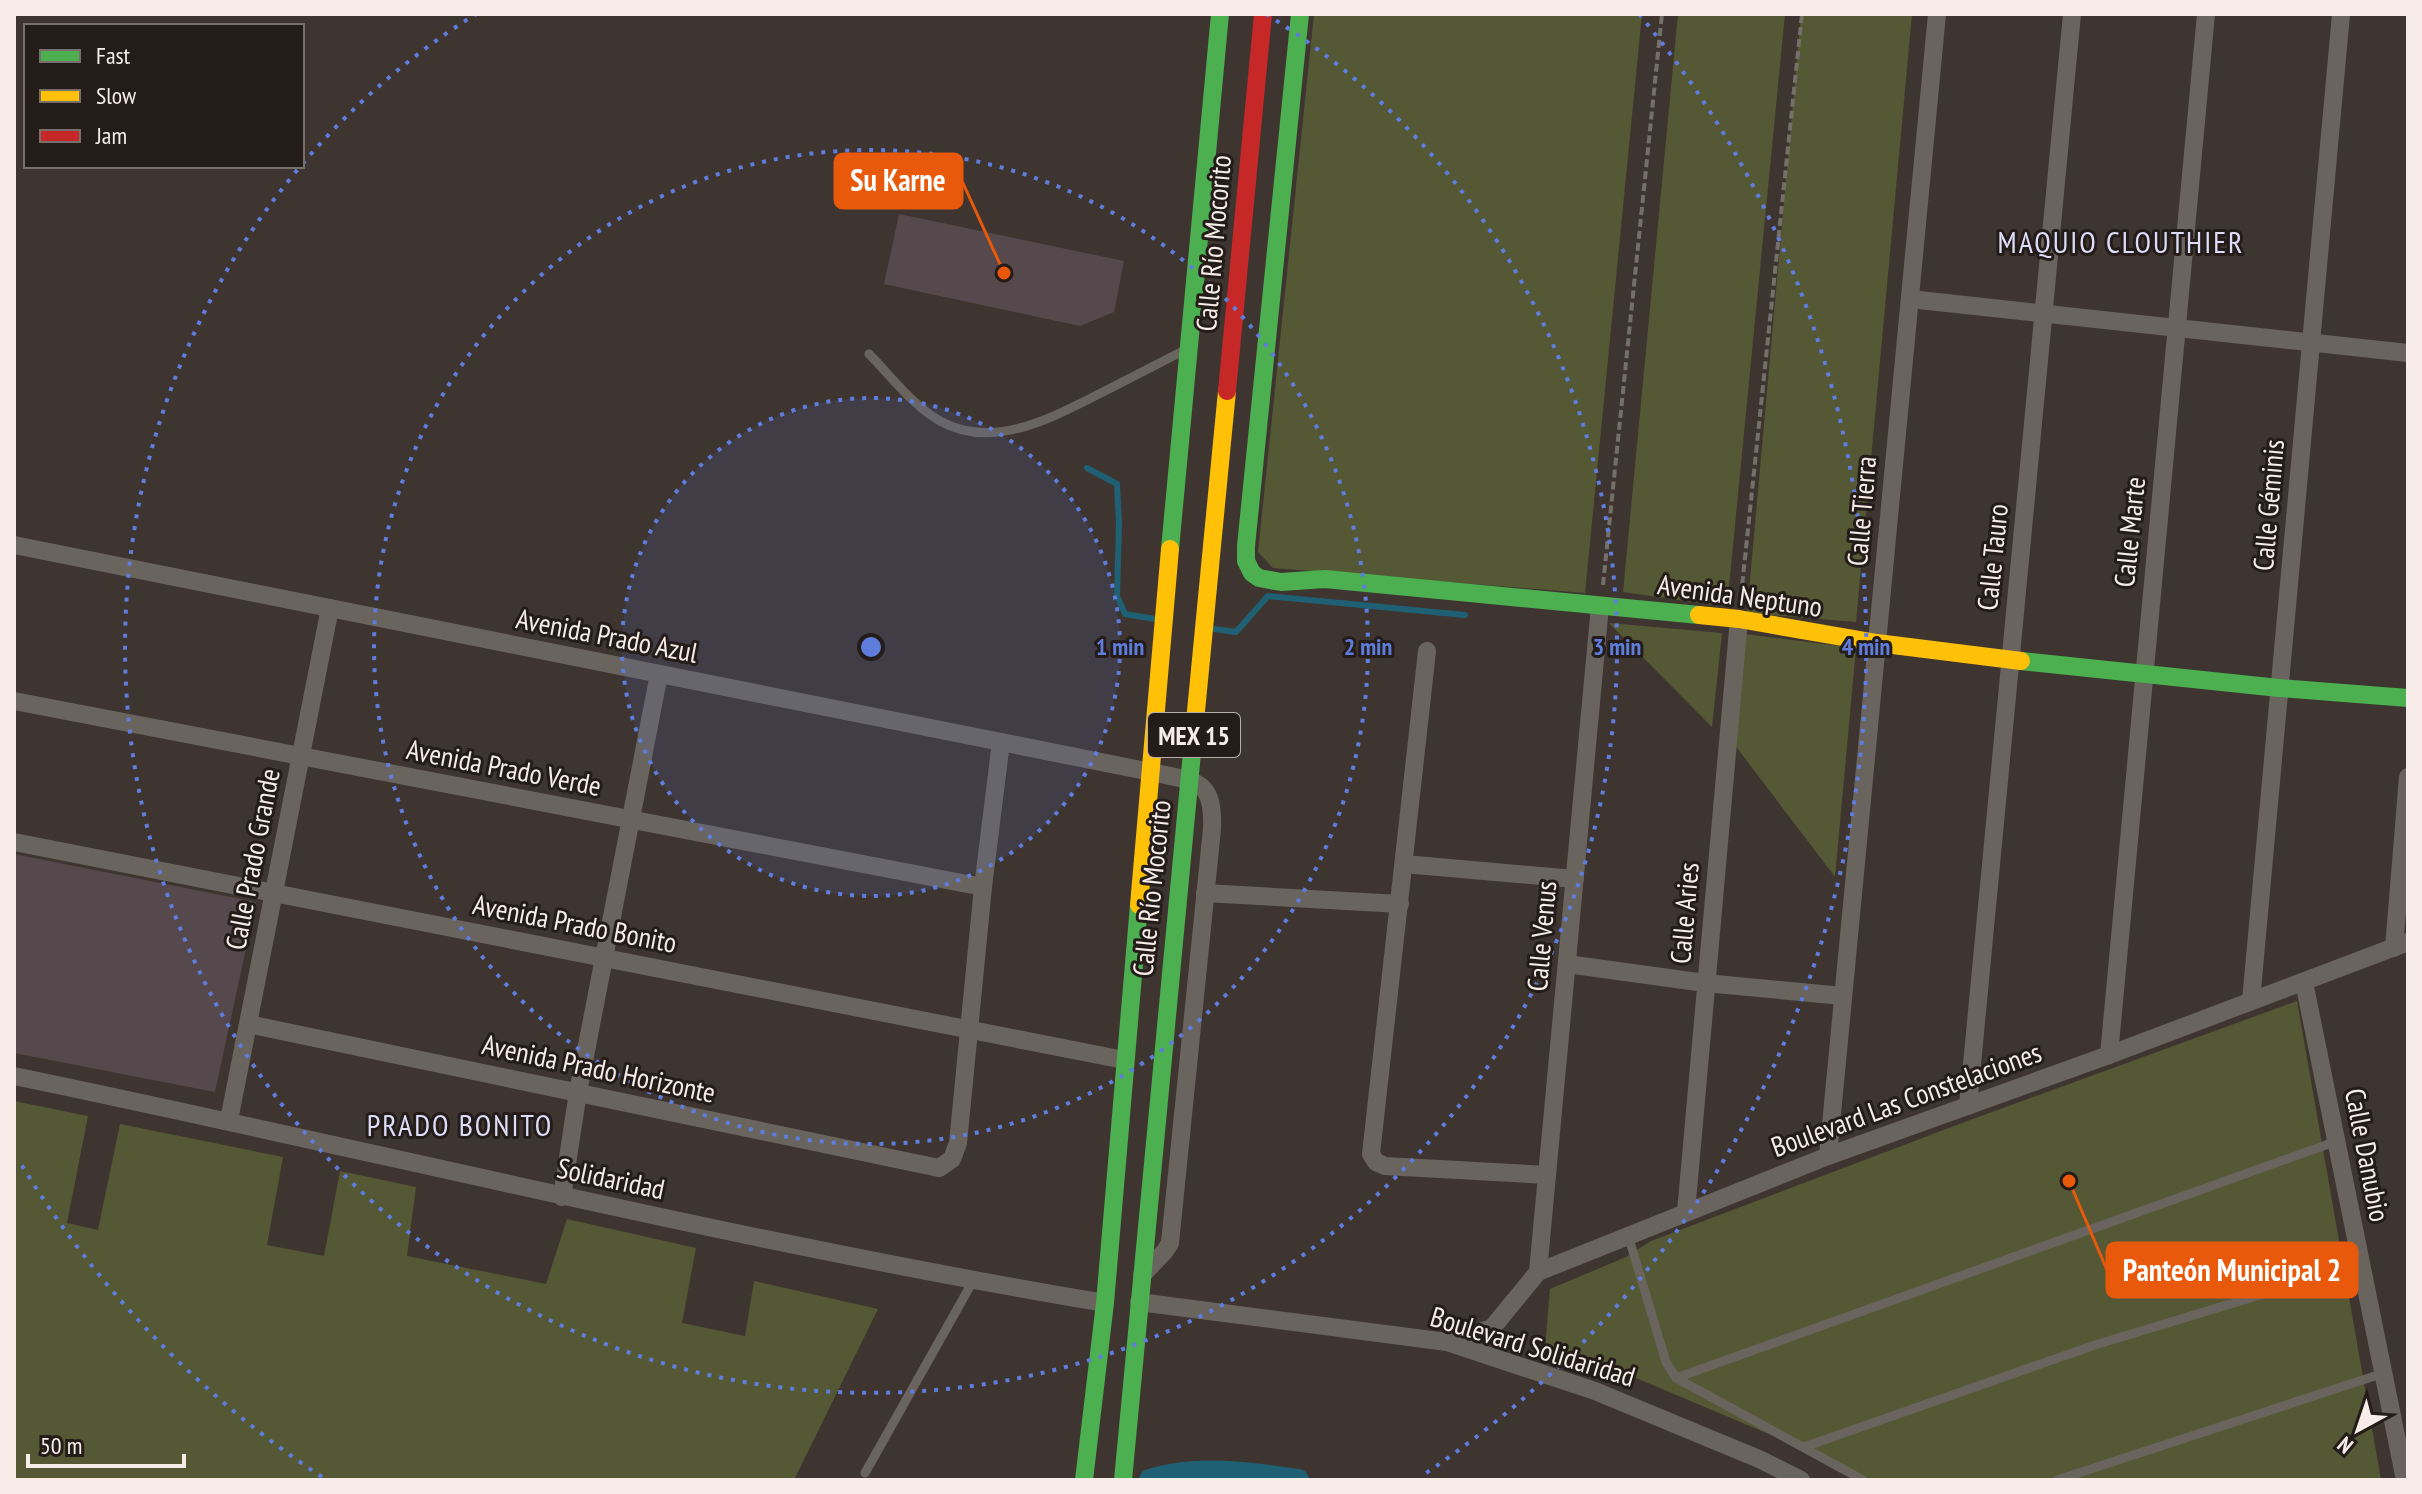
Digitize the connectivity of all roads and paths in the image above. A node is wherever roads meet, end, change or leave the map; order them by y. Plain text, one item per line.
1 (1220, 14) edge
2 (1263, 14) edge
3 (1300, 14) edge
4 (1662, 14) edge
5 (1802, 14) edge
6 (1937, 14) edge
7 (2072, 14) edge
8 (2206, 14) edge
9 (2341, 14) edge
10 (1910, 299) junction
11 (2043, 314) junction
12 (2177, 328) junction
13 (2311, 343) junction
14 (1189, 348) junction
15 (2408, 353) edge
16 (869, 354) dead end
17 (14, 545) edge
18 (1600, 606) junction
19 (330, 608) junction
20 (1739, 619) junction
21 (1877, 643) junction
22 (1427, 651) dead end
23 (2010, 660) junction
24 (659, 674) junction
25 (2143, 674) junction
26 (2279, 688) junction
27 (2408, 698) edge
28 (14, 701) edge
29 (1001, 742) junction
30 (301, 756) junction
31 (1151, 772) junction
32 (2408, 777) edge
33 (1189, 780) junction
34 (631, 820) junction
35 (14, 842) edge
36 (1404, 864) junction
37 (1575, 879) junction
38 (983, 887) junction
39 (274, 893) junction
40 (1205, 893) junction
41 (1400, 904) junction
42 (2401, 945) edge
43 (604, 958) junction
44 (1567, 964) junction
45 (2304, 982) junction
46 (1705, 983) junction
47 (1843, 996) junction
48 (2251, 1001) junction
49 (248, 1024) junction
50 (971, 1030) junction
51 (2109, 1055) junction
52 (1124, 1060) junction
53 (14, 1076) edge
54 (578, 1092) junction
55 (1968, 1106) junction
56 (229, 1120) junction
57 (2337, 1141) junction
58 (1828, 1156) junction
59 (1547, 1175) junction
60 (562, 1197) junction
61 (1686, 1212) junction
62 (1628, 1235) junction
63 (2362, 1264) junction
64 (1538, 1272) junction
65 (1141, 1275) junction
66 (973, 1281) junction
67 (1139, 1302) junction
68 (1105, 1303) junction
69 (1447, 1342) junction
70 (2384, 1373) junction
71 (1676, 1378) junction
72 (1804, 1447) junction
73 (865, 1473) dead end
74 (1771, 1473) edge
75 (1084, 1480) edge
76 (1123, 1480) edge
77 (1801, 1480) edge
78 (1863, 1480) edge
79 (2057, 1480) edge
80 (2405, 1480) edge

1 - 14 main road, Calle Río Mocorito / MEX 15
2 - 33 main road, Calle Río Mocorito / MEX 15
3 - 18 main road, Avenida Neptuno
4 - 18 path
5 - 20 path
6 - 10 street, Calle Tierra
7 - 11 street, Calle Tauro
8 - 12 street, Calle Marte
9 - 13 street, Calle Géminis
10 - 11 street
10 - 21 street, Calle Tierra
11 - 12 street
11 - 23 street, Calle Tauro
12 - 13 street
12 - 25 street, Calle Marte
13 - 15 street
13 - 26 street, Calle Géminis
14 - 16 lane
14 - 31 main road, Calle Río Mocorito / MEX 15
17 - 19 street, Avenida Prado Azul
18 - 20 main road, Avenida Neptuno
18 - 37 street, Calle Venus
19 - 24 street, Avenida Prado Azul
19 - 30 street, Calle Prado Grande
20 - 21 main road, Avenida Neptuno
20 - 46 street, Calle Aries
21 - 23 main road, Avenida Neptuno
21 - 47 street, Calle Tierra
22 - 36 street
23 - 25 main road, Avenida Neptuno
23 - 55 street, Calle Tauro
24 - 29 street, Avenida Prado Azul
24 - 34 street
25 - 26 main road, Avenida Neptuno
25 - 51 street, Calle Marte
26 - 27 main road, Avenida Neptuno
26 - 48 street, Calle Géminis
28 - 30 street, Avenida Prado Verde
29 - 31 street, Avenida Prado Azul
29 - 38 street
30 - 34 street, Avenida Prado Verde
30 - 39 street, Calle Prado Grande
31 - 33 street, Avenida Prado Azul
31 - 52 main road, Calle Río Mocorito / MEX 15
32 - 42 street
33 - 40 street
33 - 65 main road, Calle Río Mocorito / MEX 15
34 - 38 street, Avenida Prado Verde
34 - 43 street
35 - 39 street, Avenida Prado Bonito
36 - 37 street
36 - 41 street
37 - 44 street, Calle Venus
38 - 50 street
39 - 43 street, Avenida Prado Bonito
39 - 49 street, Calle Prado Grande
40 - 41 street
40 - 65 street
41 - 59 street
42 - 45 street, Boulevard Las Constelaciones
43 - 50 street, Avenida Prado Bonito
43 - 54 street
44 - 46 street
44 - 59 street, Calle Venus
45 - 48 street, Boulevard Las Constelaciones
45 - 57 street, Calle Danubio
46 - 47 street
46 - 61 street, Calle Aries
47 - 58 street, Calle Tierra
48 - 51 street, Boulevard Las Constelaciones
49 - 54 street, Avenida Prado Horizonte
49 - 56 street, Calle Prado Grande
50 - 52 street, Avenida Prado Bonito
50 - 54 street, Avenida Prado Horizonte
51 - 55 street, Boulevard Las Constelaciones
52 - 68 main road, Calle Río Mocorito / MEX 15
53 - 56 street, Solidaridad
54 - 60 street
55 - 58 street, Boulevard Las Constelaciones
56 - 60 street, Solidaridad
57 - 63 street, Calle Danubio
57 - 71 lane
58 - 61 street, Boulevard Las Constelaciones
59 - 64 street, Calle Venus
60 - 66 street, Solidaridad
61 - 62 street, Boulevard Las Constelaciones
62 - 64 street, Boulevard Las Constelaciones
62 - 71 lane
63 - 70 street, Calle Danubio
63 - 72 lane
64 - 69 street, Boulevard Las Constelaciones
65 - 67 main road, Calle Río Mocorito / MEX 15
66 - 68 street, Solidaridad
66 - 73 lane
67 - 69 street, Boulevard Solidaridad
67 - 76 main road, Calle Río Mocorito / MEX 15
68 - 75 main road, Calle Río Mocorito / MEX 15
69 - 74 street, Boulevard Solidaridad
70 - 79 lane
70 - 80 street, Calle Danubio
71 - 72 lane
72 - 78 lane
74 - 77 street, Boulevard Solidaridad

